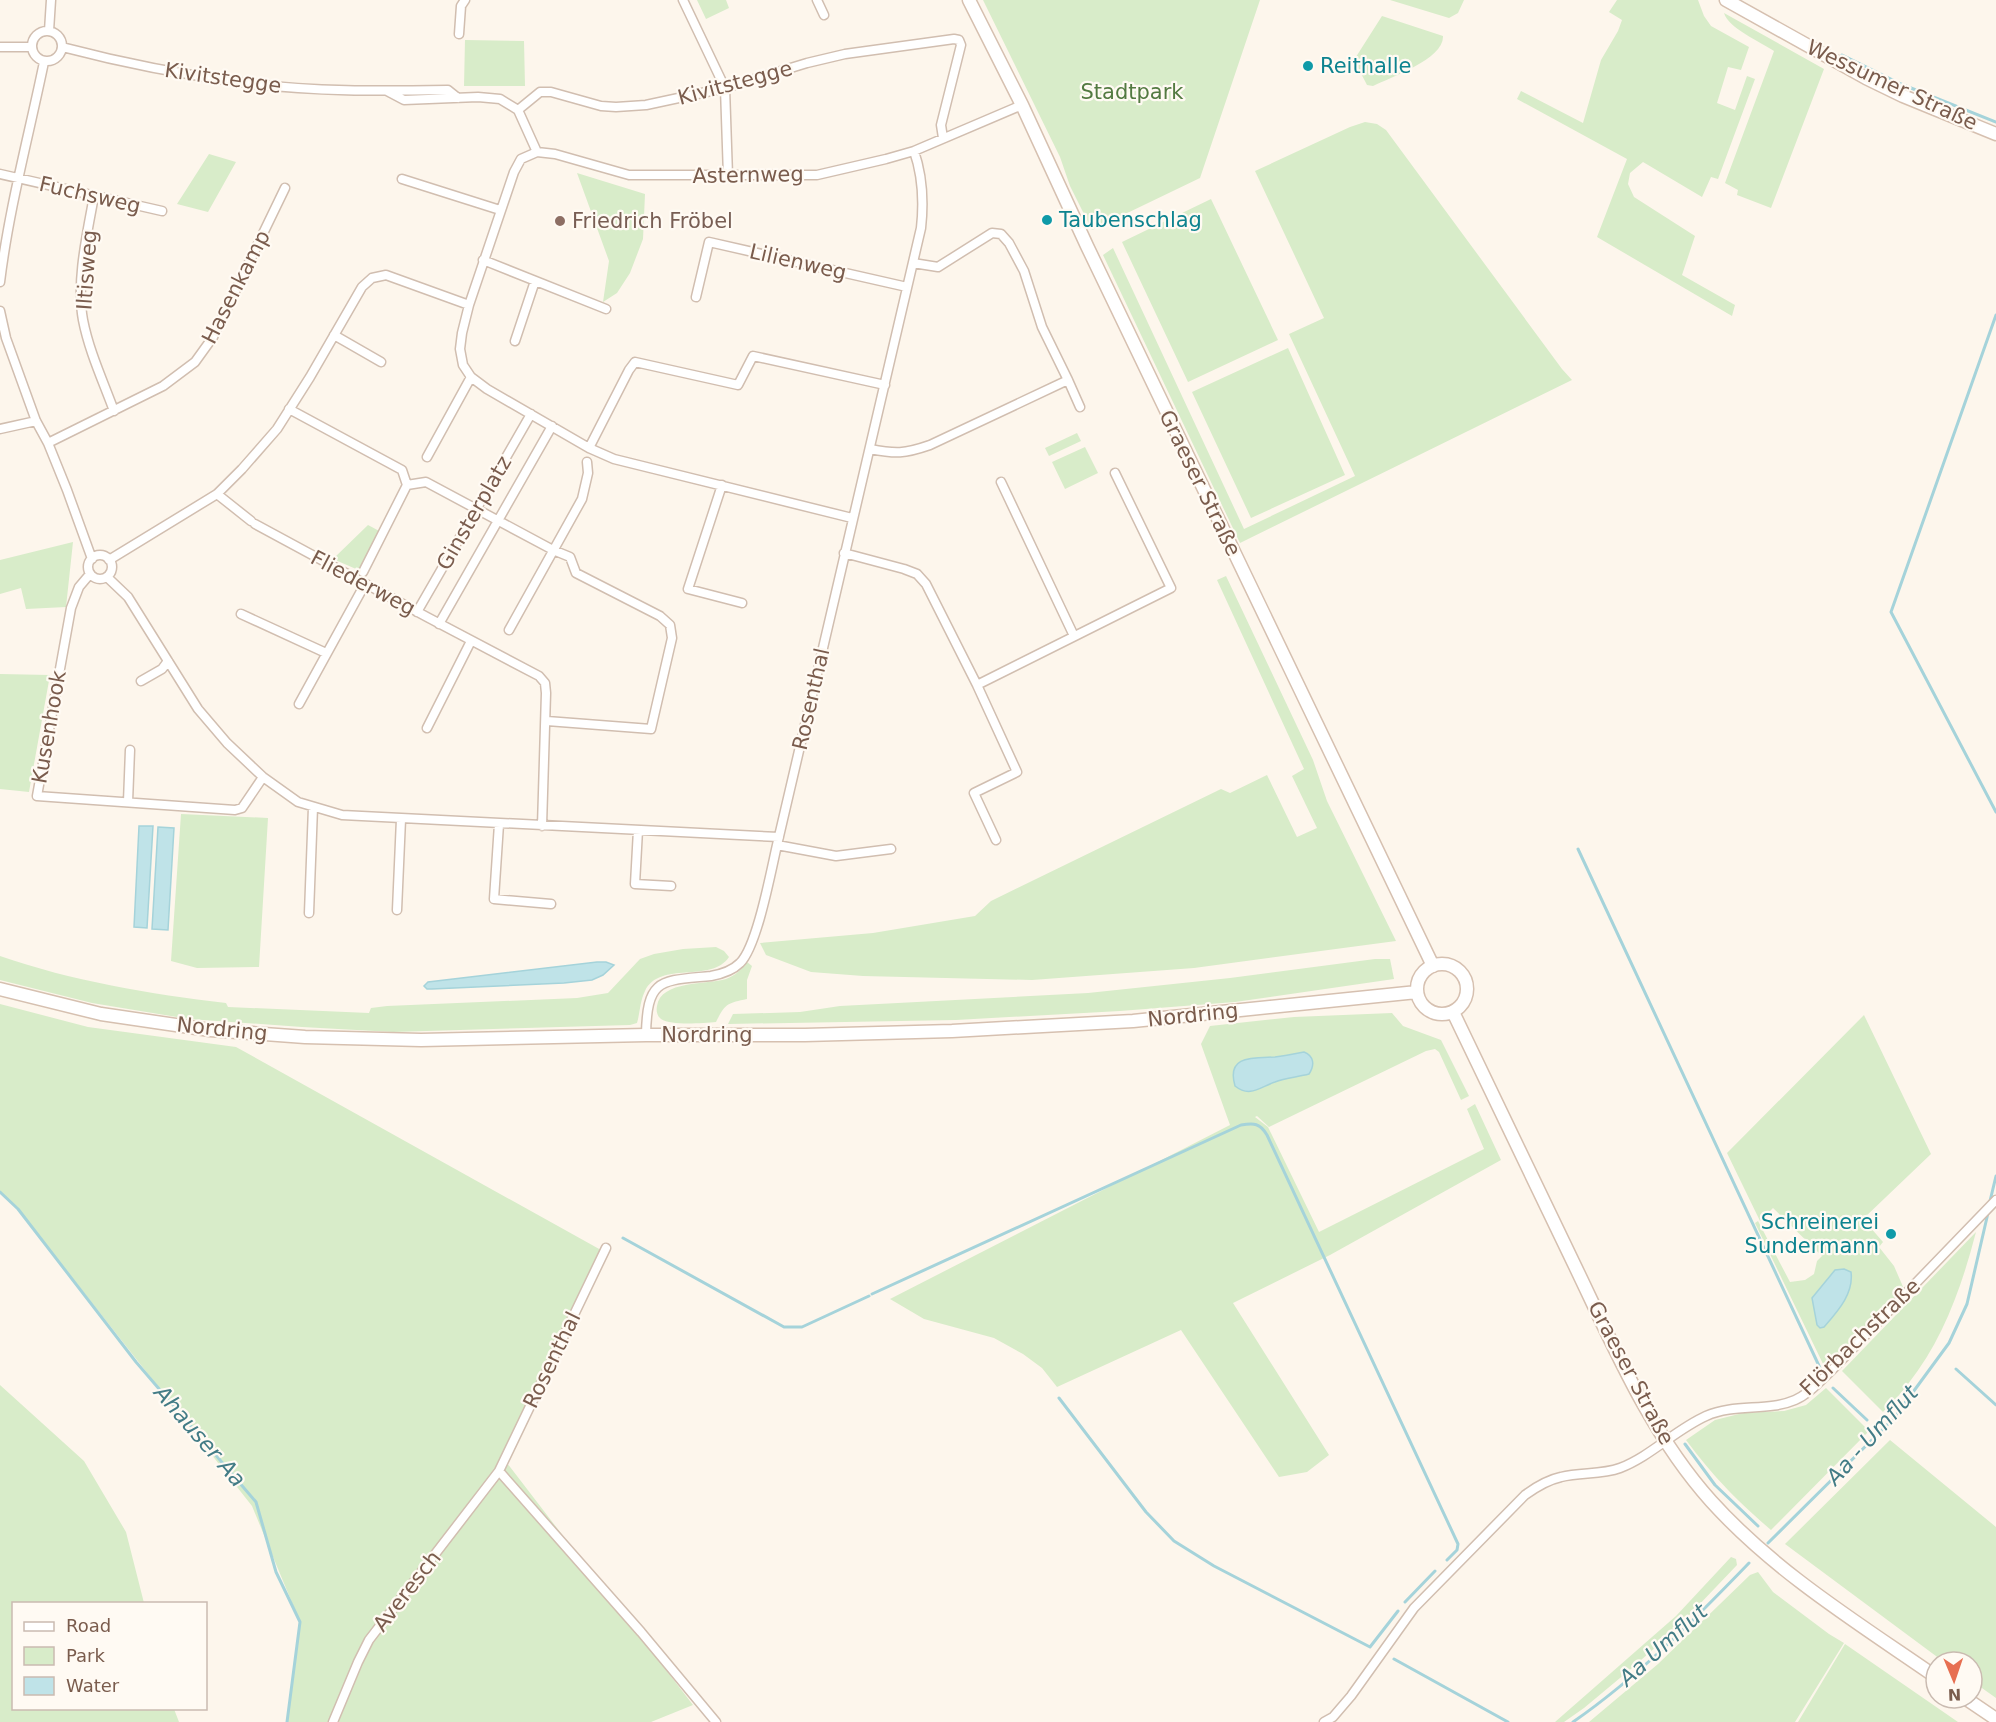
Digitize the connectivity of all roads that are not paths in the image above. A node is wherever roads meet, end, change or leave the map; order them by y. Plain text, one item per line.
1 (51, 0) edge
2 (465, 0) edge
3 (683, 0) edge
4 (817, 0) edge
5 (969, 0) edge
6 (1726, 0) edge
7 (824, 15) dead end
8 (49, 31) junction
9 (459, 34) dead end
10 (0, 47) edge
11 (31, 47) junction
12 (62, 47) junction
13 (44, 62) junction
14 (725, 88) junction
15 (1022, 105) junction
16 (518, 110) junction
17 (1996, 134) edge
18 (943, 138) junction
19 (914, 151) junction
20 (537, 152) junction
21 (0, 174) edge
22 (728, 176) junction
23 (18, 177) junction
24 (402, 179) dead end
25 (285, 188) dead end
26 (94, 196) junction
27 (500, 210) junction
28 (162, 211) dead end
29 (483, 260) junction
30 (913, 263) junction
31 (535, 281) junction
32 (0, 282) edge
33 (907, 287) junction
34 (696, 297) dead end
35 (469, 305) junction
36 (606, 309) dead end
37 (0, 311) edge
38 (334, 335) junction
39 (515, 341) dead end
40 (381, 362) dead end
41 (471, 377) junction
42 (1068, 380) junction
43 (885, 385) junction
44 (1080, 406) dead end
45 (289, 409) junction
46 (114, 411) junction
47 (531, 414) junction
48 (36, 421) junction
49 (552, 426) junction
50 (0, 429) edge
51 (48, 444) junction
52 (589, 448) junction
53 (870, 449) junction
54 (427, 457) dead end
55 (587, 462) dead end
56 (1115, 473) dead end
57 (1001, 482) dead end
58 (407, 485) junction
59 (722, 485) junction
60 (217, 494) junction
61 (476, 509) junction
62 (852, 518) junction
63 (497, 520) junction
64 (553, 550) junction
65 (844, 553) junction
66 (92, 559) junction
67 (109, 560) junction
68 (363, 572) dead end
69 (90, 574) junction
70 (107, 577) junction
71 (365, 584) junction
72 (742, 603) dead end
73 (417, 612) junction
74 (241, 614) dead end
75 (439, 624) junction
76 (509, 630) dead end
77 (1074, 636) junction
78 (471, 641) junction
79 (326, 653) junction
80 (168, 661) junction
81 (141, 681) dead end
82 (977, 685) junction
83 (299, 704) dead end
84 (547, 721) junction
85 (428, 728) dead end
86 (130, 750) dead end
87 (263, 777) junction
88 (128, 802) junction
89 (313, 807) junction
90 (401, 819) junction
91 (499, 824) junction
92 (542, 826) junction
93 (638, 830) junction
94 (996, 840) dead end
95 (778, 841) junction
96 (891, 849) dead end
97 (671, 886) dead end
98 (551, 904) dead end
99 (397, 910) dead end
100 (309, 913) dead end
101 (1433, 966) junction
102 (0, 989) edge
103 (1417, 992) junction
104 (1452, 1012) junction
105 (646, 1035) junction
106 (1996, 1200) edge
107 (606, 1248) dead end
108 (1665, 1440) junction
109 (499, 1471) junction
110 (1924, 1669) edge
111 (1983, 1710) edge
112 (1996, 1719) edge
113 (333, 1722) edge
114 (716, 1722) edge
115 (1324, 1722) edge

1 - 8 street
2 - 9 street
3 - 14 street
4 - 7 street
5 - 15 main road, Graeser Straße
6 - 17 main road, Wessumer Straße
8 - 11 street
8 - 12 street
10 - 11 street
11 - 13 street
12 - 13 street
12 - 16 street, Kivitstegge
13 - 23 street
14 - 16 street, Kivitstegge
14 - 18 street, Kivitstegge
14 - 22 street
15 - 18 street, Asternweg
15 - 101 main road, Graeser Straße
16 - 20 street
18 - 19 street, Asternweg
19 - 22 street, Asternweg
19 - 30 street, Rosenthal
20 - 22 street, Asternweg
20 - 27 street
21 - 23 street, Fuchsweg
23 - 26 street, Fuchsweg
23 - 32 street
24 - 27 street
25 - 46 street, Hasenkamp
26 - 28 street, Fuchsweg
26 - 46 street, Iltisweg
27 - 29 street
29 - 31 street
29 - 35 street
30 - 33 street, Rosenthal
30 - 42 street
31 - 36 street
31 - 39 street
33 - 34 street, Lilienweg
33 - 43 street, Rosenthal
35 - 38 street
35 - 41 street
37 - 48 street, Kusenhook
38 - 40 street
38 - 45 street
41 - 47 street
41 - 54 street
42 - 44 street
42 - 53 street
43 - 52 street
43 - 53 street, Rosenthal
45 - 58 street
45 - 60 street
46 - 51 street, Hasenkamp
47 - 49 street
47 - 61 street, Ginsterplatz
48 - 50 street
48 - 51 street, Kusenhook
49 - 52 street
49 - 63 street, Ginsterplatz
51 - 66 street, Kusenhook
52 - 59 street
53 - 62 street, Rosenthal
55 - 64 street
56 - 77 street
57 - 77 street
58 - 61 street
58 - 68 street, Fliederweg
59 - 62 street
59 - 72 street
60 - 67 street
60 - 71 street, Fliederweg
61 - 63 street
61 - 73 street, Ginsterplatz
62 - 65 street, Rosenthal
63 - 64 street
63 - 75 street, Ginsterplatz
64 - 76 street
64 - 84 street
65 - 82 street
65 - 95 street, Rosenthal
66 - 67 street
66 - 69 street, Kusenhook
67 - 70 street
69 - 70 street
69 - 88 street, Kusenhook
70 - 80 street
71 - 73 street, Fliederweg
71 - 79 street
73 - 75 street, Fliederweg
74 - 79 street
75 - 78 street, Fliederweg
77 - 82 street
78 - 84 street, Fliederweg
78 - 85 street
79 - 83 street
80 - 81 street
80 - 87 street
82 - 94 street
84 - 92 street, Fliederweg
86 - 88 street
87 - 88 street, Kusenhook
87 - 89 street
89 - 90 street
89 - 100 street
90 - 91 street
90 - 99 street
91 - 92 street
91 - 98 street
92 - 93 street
93 - 95 street
93 - 97 street
95 - 96 street
95 - 105 street, Rosenthal
101 - 103 main road
101 - 104 main road
102 - 105 main road, Nordring
103 - 104 main road
103 - 105 main road, Nordring
104 - 108 main road, Graeser Straße
106 - 108 street, Flörbachstraße
107 - 109 street, Rosenthal
108 - 110 main road, Graeser Straße
108 - 115 street, Flörbachstraße
109 - 113 street, Averesch
109 - 114 street
111 - 112 main road

